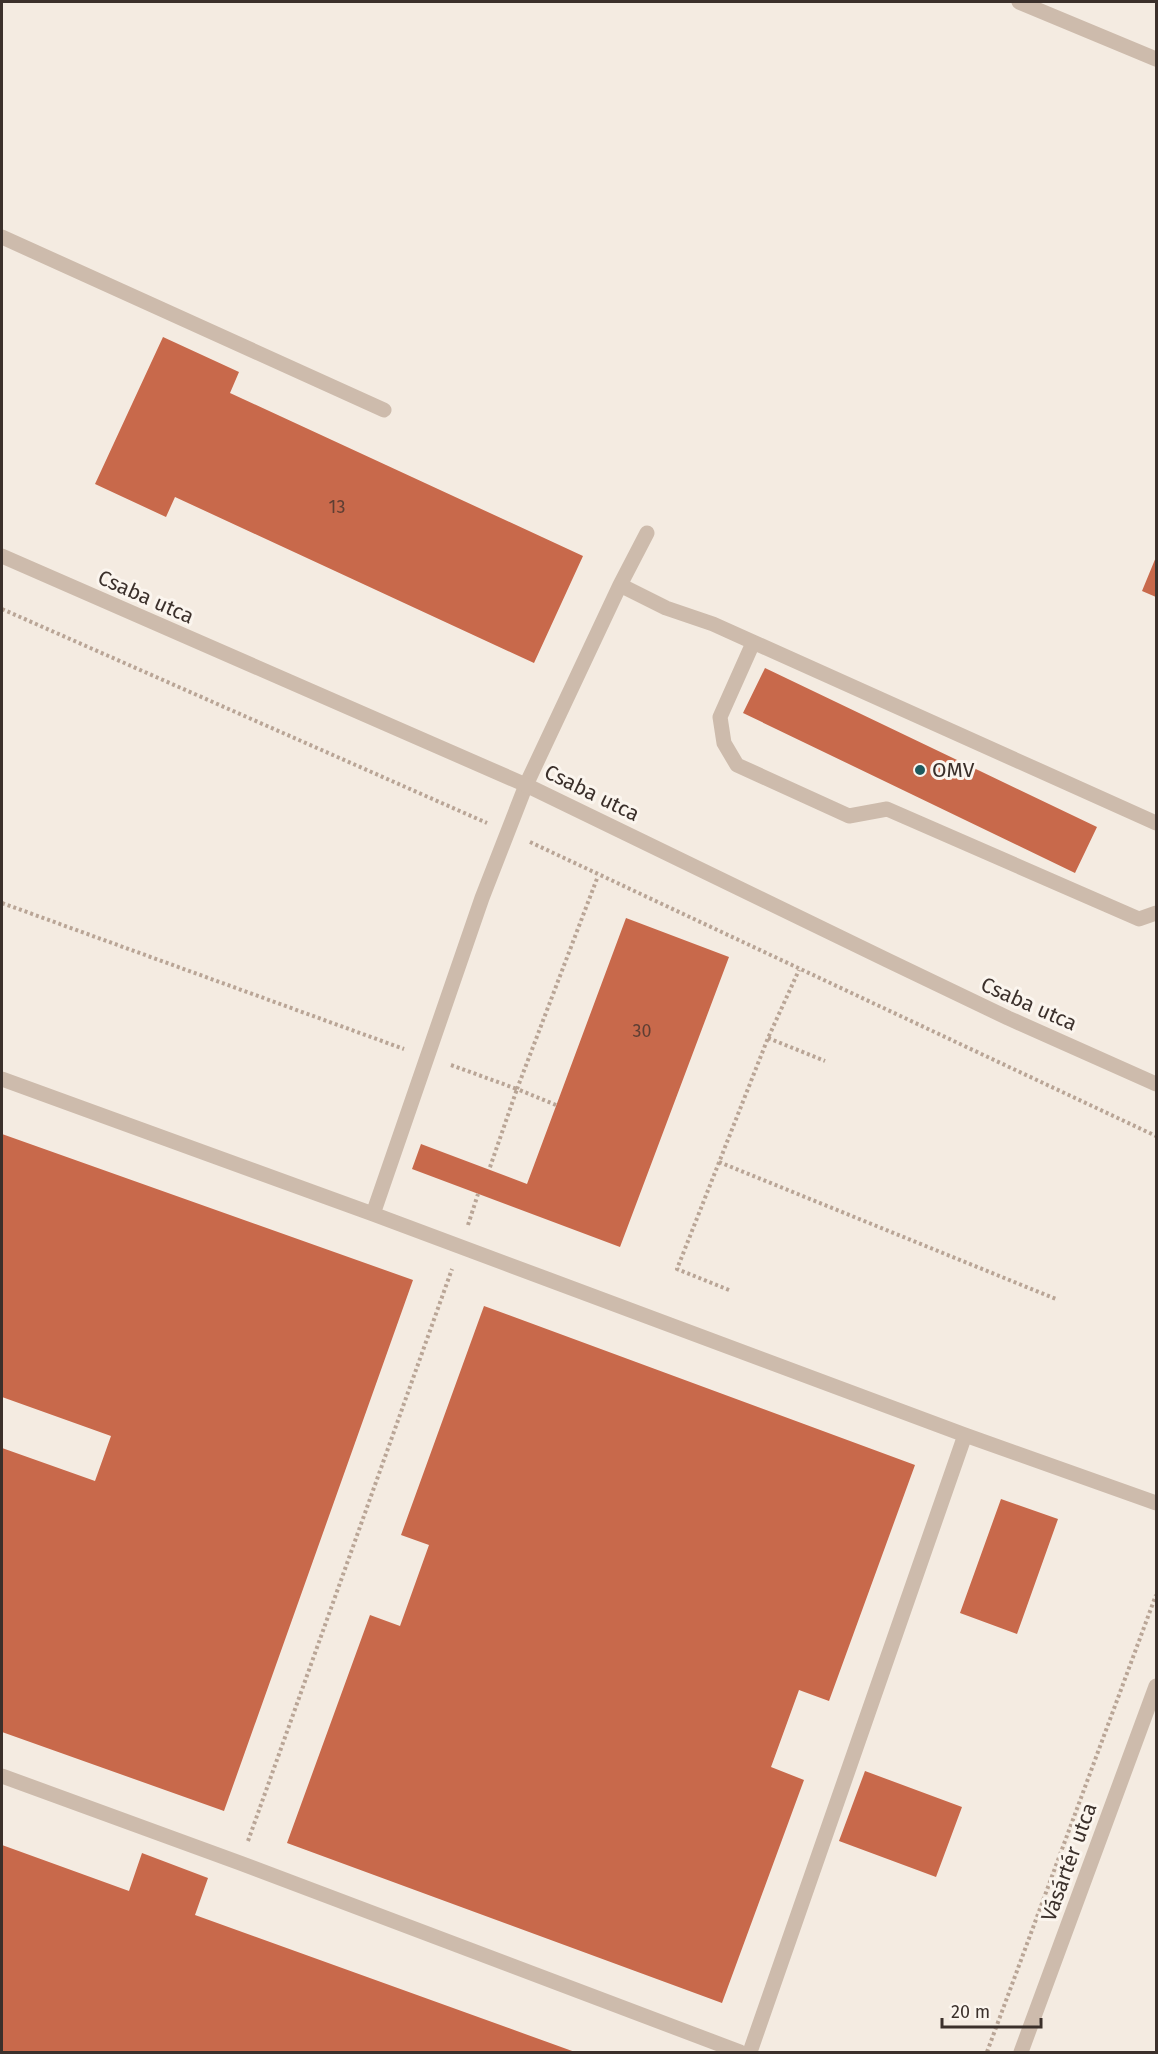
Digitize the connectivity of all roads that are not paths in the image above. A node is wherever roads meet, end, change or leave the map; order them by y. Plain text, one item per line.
1 (1019, 2) edge
2 (1156, 58) edge
3 (2, 237) edge
4 (384, 410) dead end
5 (647, 533) dead end
6 (2, 556) edge
7 (620, 585) junction
8 (753, 643) junction
9 (526, 785) junction
10 (1156, 823) edge
11 (1156, 913) edge
12 (2, 1079) edge
13 (1156, 1084) edge
14 (374, 1214) junction
15 (965, 1435) junction
16 (1156, 1503) edge
17 (1156, 1686) edge
18 (2, 1776) edge
19 (740, 2052) edge
20 (750, 2052) edge
21 (1021, 2052) edge

1 - 2 street
3 - 4 street
5 - 7 street
6 - 9 street, Csaba utca
7 - 8 street
7 - 9 street
8 - 10 street
8 - 11 street
9 - 13 street, Csaba utca
9 - 14 street
12 - 14 street
14 - 15 street
15 - 16 street
15 - 20 street
17 - 21 street, Vásártér utca
18 - 19 street

